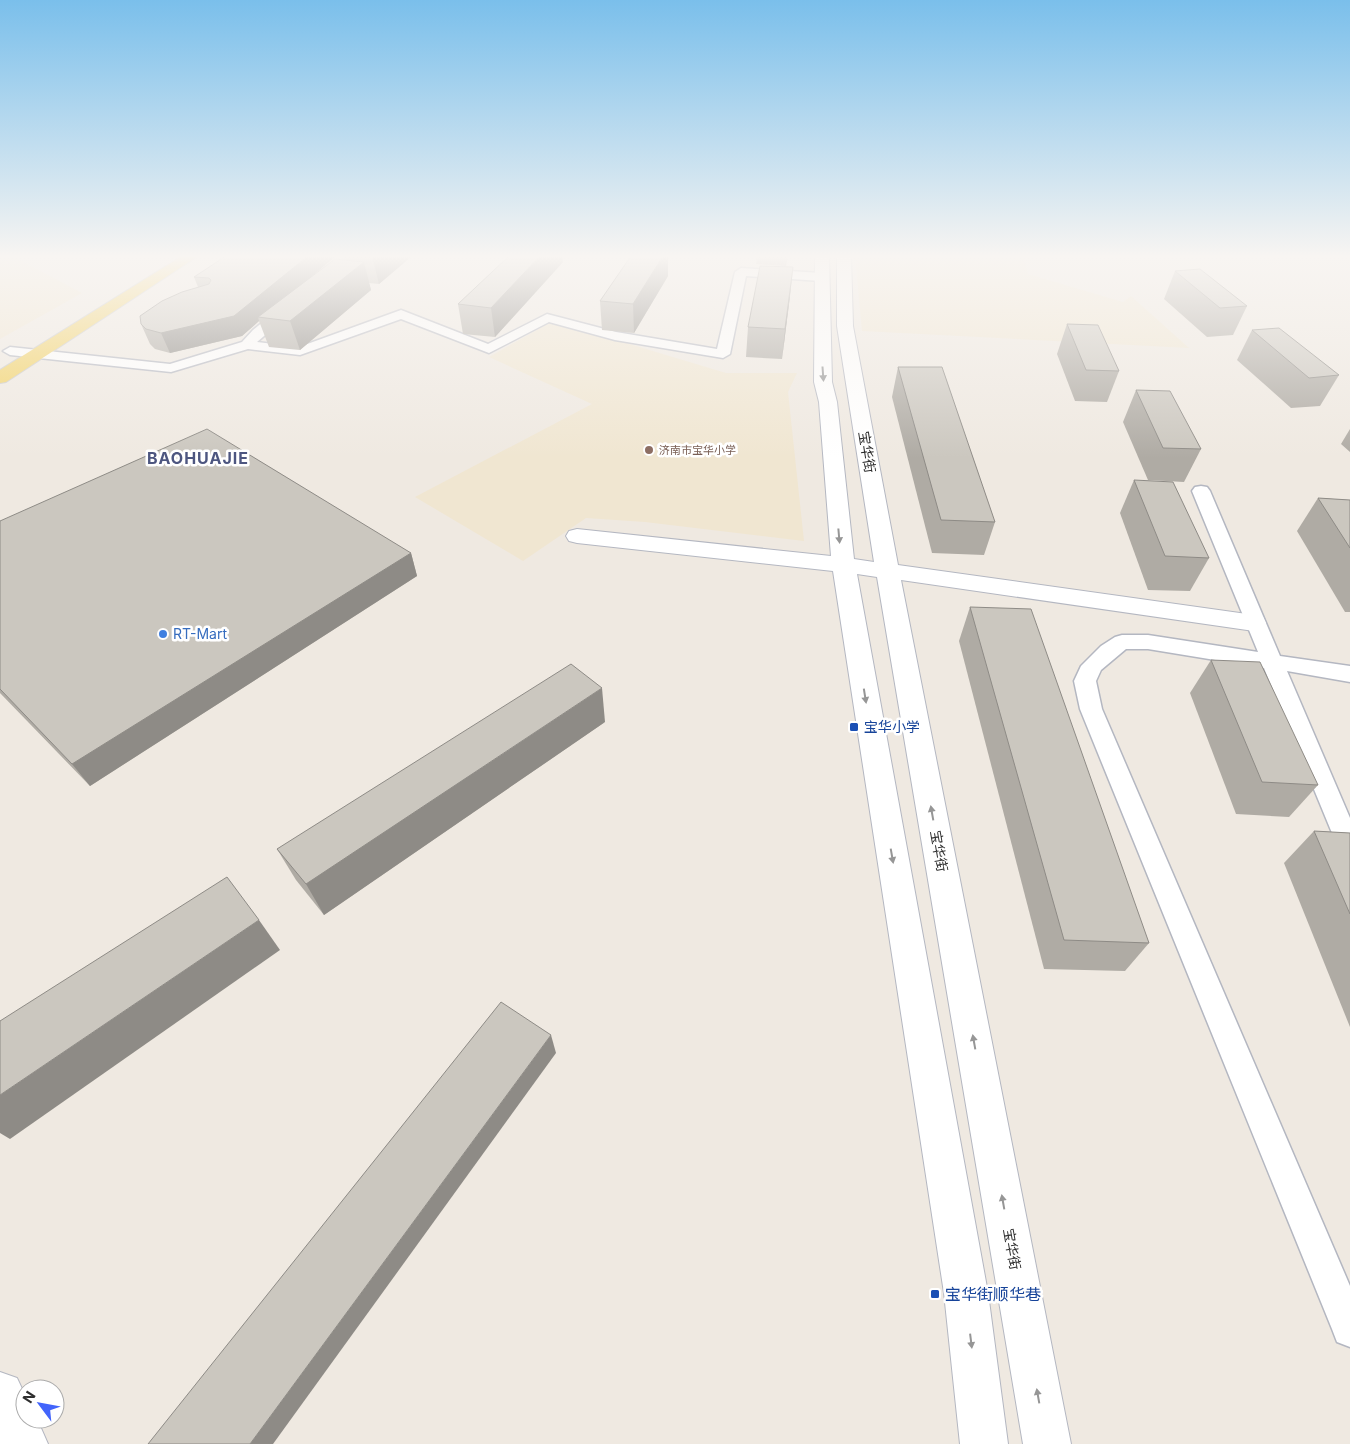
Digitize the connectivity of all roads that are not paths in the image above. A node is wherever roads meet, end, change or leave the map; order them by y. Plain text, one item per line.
1 (76, 323) edge
2 (79, 323) edge
3 (270, 323) edge
4 (375, 323) edge
5 (425, 323) edge
6 (537, 323) edge
7 (568, 323) edge
8 (730, 323) edge
9 (822, 323) edge
10 (845, 323) edge
11 (247, 345) junction
12 (30, 353) junction
13 (0, 368) edge
14 (0, 378) edge
15 (1201, 491) dead end
16 (577, 536) dead end
17 (844, 566) junction
18 (888, 571) junction
19 (1254, 623) junction
20 (1271, 662) junction
21 (1350, 674) edge
22 (1340, 826) dead end
23 (1350, 1329) edge
24 (0, 1395) edge
25 (24, 1444) edge
26 (984, 1444) edge
27 (1047, 1444) edge

1 - 12 main road
2 - 12 main road
3 - 11 street
4 - 11 street
5 - 6 street
7 - 8 street
9 -> 17 main road
10 - 18 main road, 宝华街
11 - 12 street
12 - 13 main road
12 - 14 main road
15 - 19 street
16 - 17 main road
17 - 18 main road
17 -> 26 main road
18 - 19 main road
27 -> 18 main road, 宝华街
19 - 20 street
20 - 21 street
20 - 22 street
20 - 23 street
24 - 25 main road

